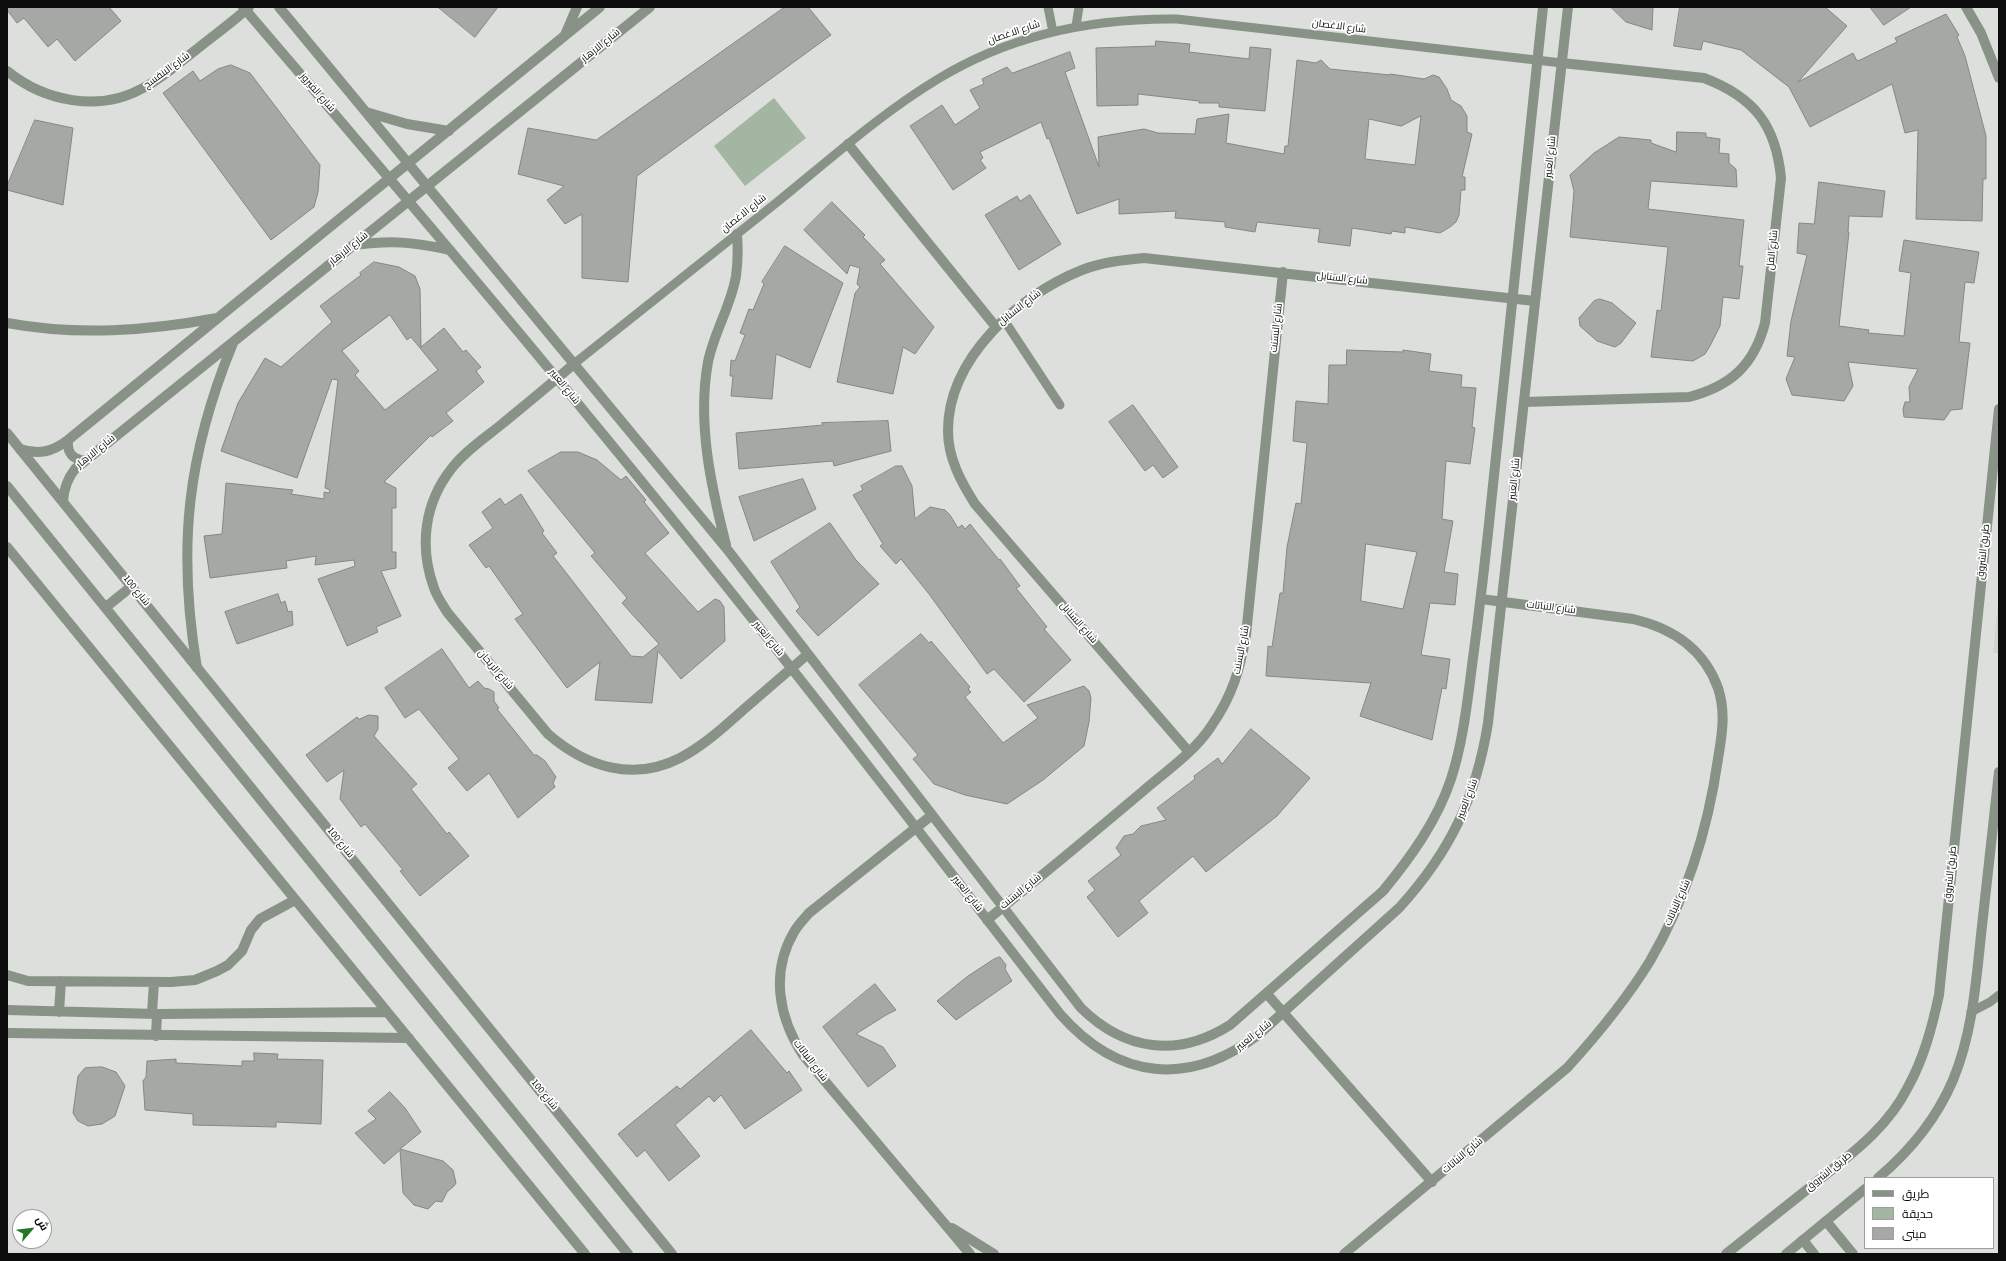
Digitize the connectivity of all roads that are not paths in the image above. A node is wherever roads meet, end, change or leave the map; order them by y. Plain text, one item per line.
1 (279, 7) edge
2 (577, 7) edge
3 (600, 7) edge
4 (650, 7) edge
5 (1048, 7) edge
6 (1079, 7) edge
7 (1543, 7) edge
8 (1568, 7) edge
9 (1966, 7) edge
10 (246, 8) edge
11 (1076, 26) junction
12 (1053, 32) junction
13 (565, 36) junction
14 (1537, 61) junction
15 (1562, 63) junction
16 (7, 71) edge
17 (1999, 78) edge
18 (366, 112) junction
19 (449, 131) junction
20 (848, 144) junction
21 (409, 164) junction
22 (390, 179) junction
23 (427, 186) junction
24 (408, 201) junction
25 (737, 234) junction
26 (355, 245) junction
27 (450, 250) junction
28 (1283, 272) junction
29 (1512, 298) junction
30 (1535, 301) junction
31 (219, 318) junction
32 (1004, 320) junction
33 (7, 323) edge
34 (996, 327) junction
35 (234, 342) junction
36 (575, 364) junction
37 (557, 379) junction
38 (1524, 402) junction
39 (1060, 405) dead end
40 (1999, 409) edge
41 (7, 433) edge
42 (68, 440) junction
43 (20, 449) junction
44 (85, 461) junction
45 (7, 486) edge
46 (63, 501) junction
47 (7, 547) edge
48 (728, 549) junction
49 (132, 586) junction
50 (1481, 599) junction
51 (1501, 602) junction
52 (106, 607) junction
53 (808, 654) junction
54 (197, 668) junction
55 (791, 668) junction
56 (1189, 752) junction
57 (1999, 772) edge
58 (1999, 776) edge
59 (932, 815) junction
60 (916, 828) junction
61 (295, 900) junction
62 (1003, 907) junction
63 (987, 920) junction
64 (7, 974) edge
65 (61, 981) junction
66 (154, 982) junction
67 (1267, 994) junction
68 (1999, 994) edge
69 (7, 1010) edge
70 (59, 1012) junction
71 (387, 1012) junction
72 (1971, 1012) junction
73 (1283, 1013) junction
74 (155, 1014) junction
75 (7, 1033) edge
76 (156, 1036) junction
77 (409, 1038) junction
78 (1879, 1177) edge
79 (1432, 1182) junction
80 (1864, 1190) edge
81 (1826, 1220) junction
82 (946, 1224) junction
83 (1803, 1240) junction
84 (585, 1254) edge
85 (628, 1254) edge
86 (672, 1254) edge
87 (970, 1254) edge
88 (994, 1254) edge
89 (1344, 1254) edge
90 (1726, 1254) edge
91 (1786, 1254) edge
92 (1814, 1254) edge
93 (1853, 1254) edge

1 - 18 street
2 - 13 street
3 - 13 street
4 - 23 street, شارع الازهار
5 - 12 lane
6 - 11 lane
7 - 14 street, شارع العبير
8 - 15 street, شارع العبير
9 - 17 street
10 - 16 street, شارع البنفسج
10 - 22 street, شارع الفيروز
11 - 12 lane, شارع الاغصان
11 - 14 lane, شارع الاغصان
12 - 20 lane, شارع الاغصان
13 - 19 street
14 - 15 lane, شارع الاغصان
14 - 29 street, شارع العبير
15 - 30 street, شارع العبير
15 - 38 street, شارع الفل
18 - 19 street
18 - 21 street
19 - 21 street
20 - 25 lane, شارع الاغصان
20 - 34 street
21 - 22 street
21 - 23 street, شارع العبير
22 - 24 street, شارع العبير
22 - 31 street
23 - 24 street, شارع الازهار
23 - 36 street, شارع العبير
24 - 26 street, شارع الازهار
24 - 27 street, شارع العبير
25 - 36 lane, شارع الاغصان
25 - 48 street
26 - 27 street
26 - 35 street, شارع الازهار
27 - 37 street, شارع العبير
28 - 29 street, شارع السنابل
28 - 32 street, شارع السنابل
28 - 56 street, شارع البسنت
29 - 30 street, شارع السنابل
29 - 50 street, شارع العبير
30 - 38 street, شارع العبير
31 - 33 street
31 - 42 street
32 - 34 street, شارع السنابل
32 - 39 lane
34 - 56 street, شارع السنابل
35 - 44 street, شارع الازهار
35 - 54 street
36 - 37 street, شارع الريحان
36 - 48 street, شارع العبير
37 - 55 street, شارع العبير
37 - 55 street, شارع الريحان
38 - 51 street, شارع العبير
40 - 90 street, طريق الشروق
41 - 43 street, شارع 100
42 - 43 street
42 - 44 street
43 - 46 street, شارع 100
44 - 46 street, شارع الازهار
45 - 52 street
46 - 49 street, شارع 100
47 - 61 street
48 - 53 street, شارع العبير
49 - 52 street
49 - 54 street, شارع 100
50 - 51 street, شارع النباتات
50 - 67 street, شارع العبير
51 - 73 street, شارع العبير
51 - 79 street, شارع النباتات
52 - 85 street
53 - 55 street, شارع الريحان
53 - 59 street, شارع العبير
54 - 86 street, شارع 100
55 - 60 street, شارع العبير
56 - 62 street, شارع البسنت
57 - 58 street
58 - 72 street
59 - 60 street, شارع النباتات
59 - 62 street, شارع العبير
60 - 63 street, شارع العبير
60 - 82 street, شارع النباتات
61 - 66 street
61 - 71 street
62 - 63 street, شارع البسنت
62 - 67 street, شارع العبير
63 - 73 street, شارع العبير
64 - 65 street
65 - 66 street
65 - 70 street
66 - 74 street
67 - 73 street
68 - 72 lane
69 - 70 street
70 - 74 street
71 - 74 street
71 - 77 street
72 - 78 street
73 - 79 street
74 - 76 street
75 - 76 street
76 - 77 street
77 - 84 street
79 - 89 street, شارع النباتات
80 - 81 street
81 - 83 street
81 - 93 street
82 - 87 street, شارع النباتات
82 - 88 street
83 - 91 street
83 - 92 street

